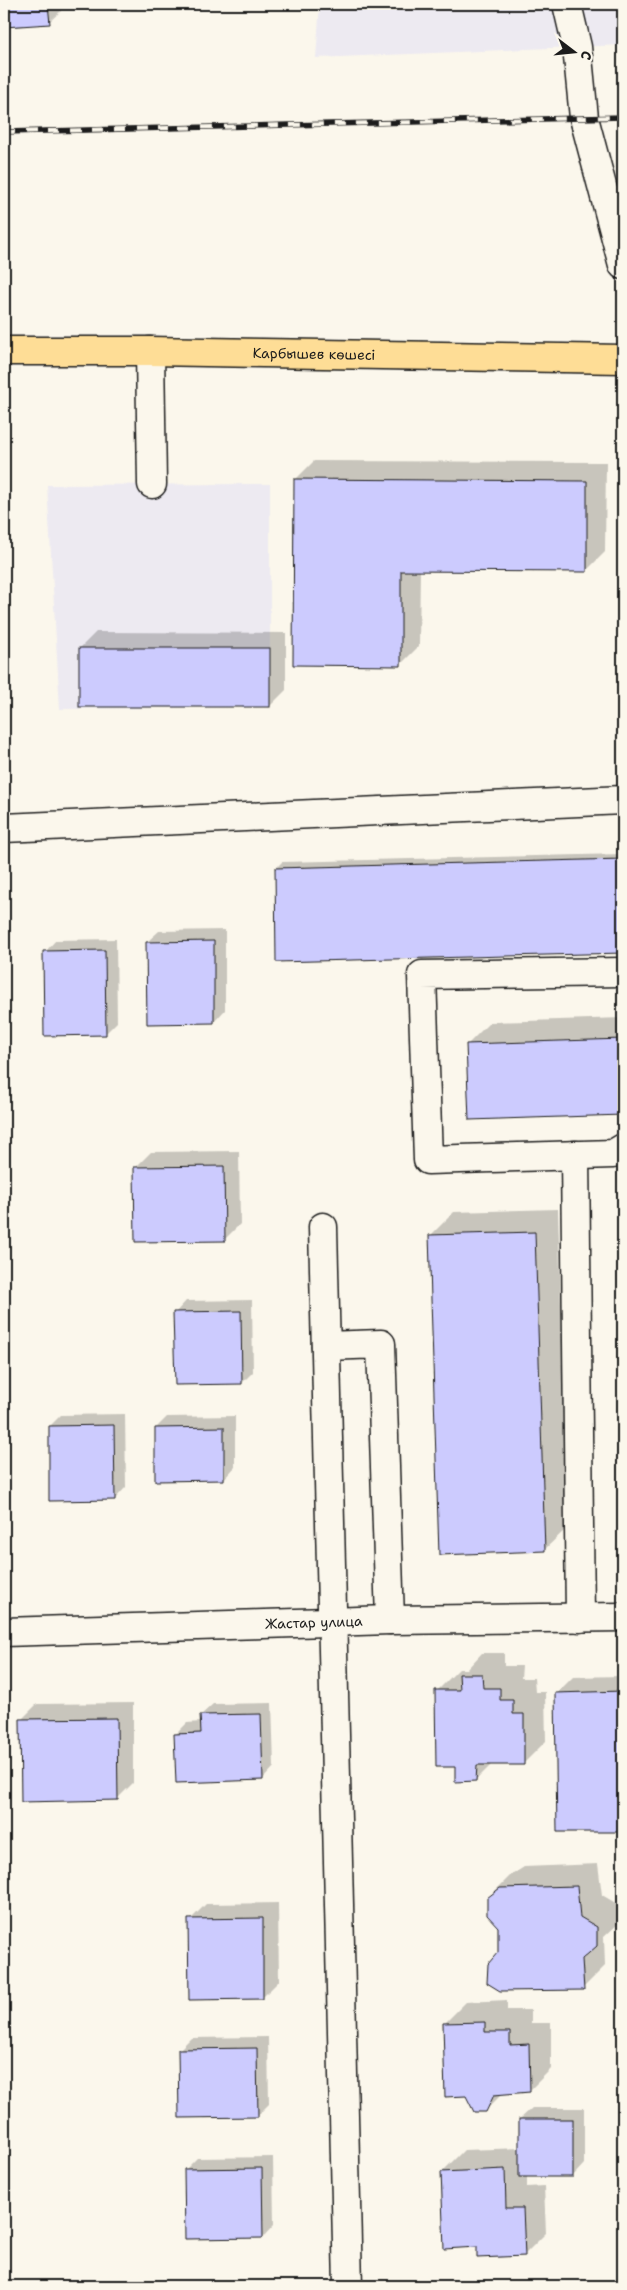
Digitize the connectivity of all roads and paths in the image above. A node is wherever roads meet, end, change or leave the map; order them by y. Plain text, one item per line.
1 (567, 4) edge
2 (623, 265) edge
3 (4, 351) edge
4 (150, 351) junction
5 (623, 359) edge
6 (152, 484) dead end
7 (623, 800) edge
8 (4, 828) edge
9 (623, 972) edge
10 (623, 1148) edge
11 (575, 1155) junction
12 (324, 1227) dead end
13 (326, 1346) junction
14 (623, 1617) edge
15 (580, 1618) junction
16 (390, 1620) junction
17 (332, 1623) junction
18 (4, 1632) edge
19 (348, 2286) edge

1 - 2 street
3 - 4 main road, Карбышев көшесі
4 - 5 main road, Карбышев көшесі
4 - 6 street
7 - 8 street
9 - 11 street
10 - 11 street
11 - 15 street
12 - 13 street
13 - 16 street
13 - 17 street
14 - 15 street, Жастар улица
15 - 16 street, Жастар улица
16 - 17 street, Жастар улица
17 - 18 street, Жастар улица
17 - 19 street

